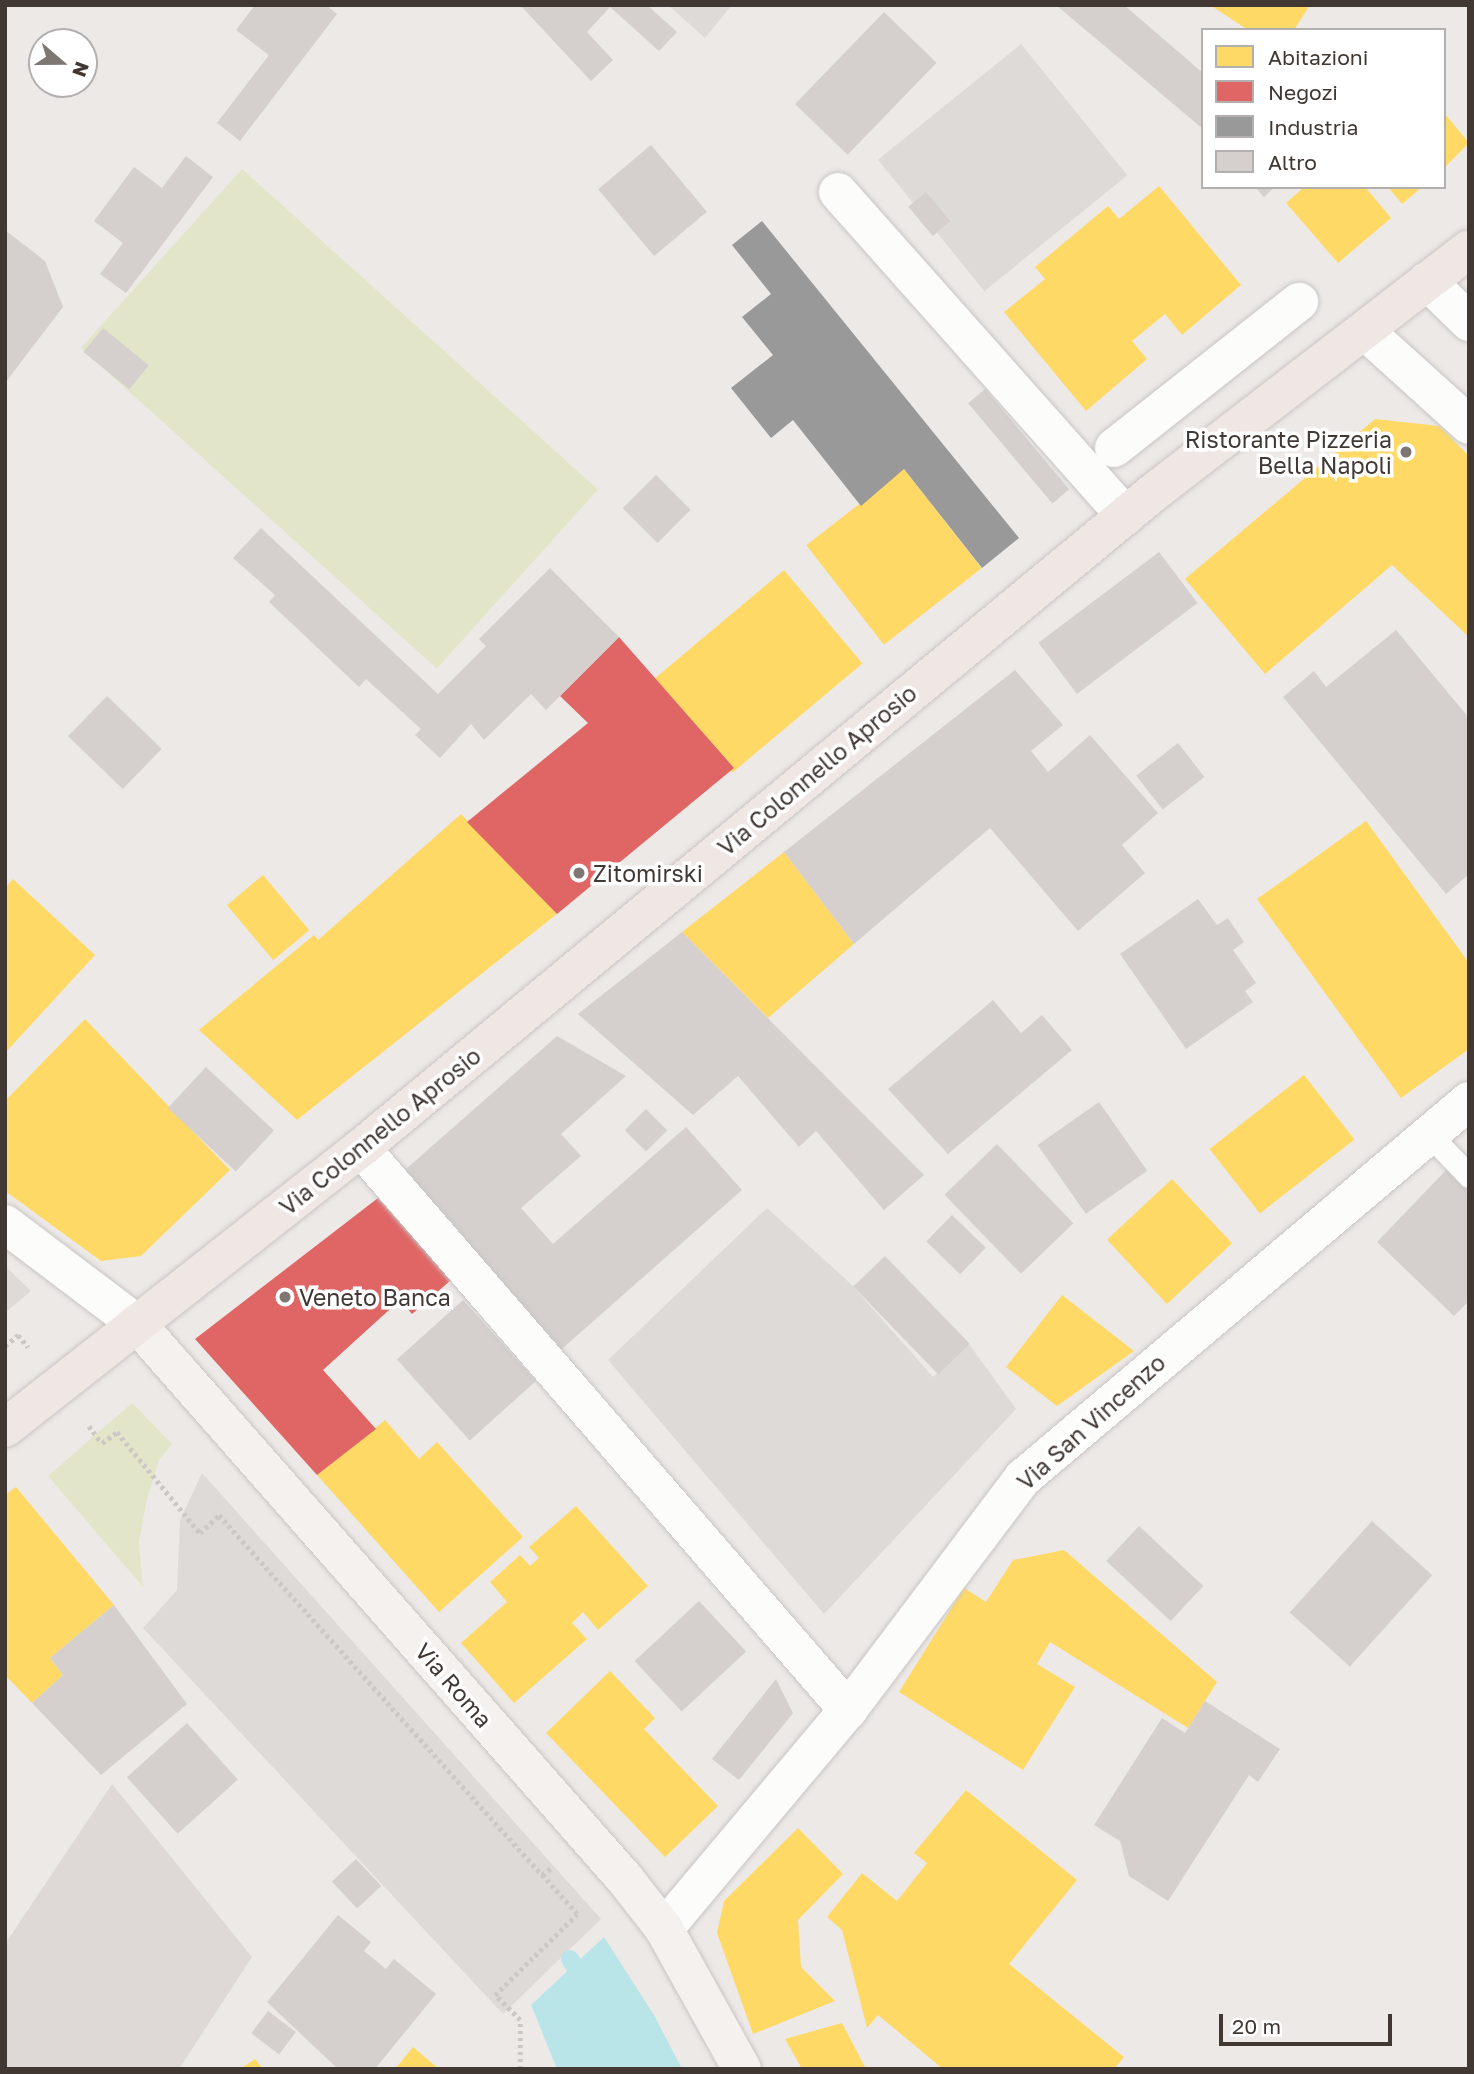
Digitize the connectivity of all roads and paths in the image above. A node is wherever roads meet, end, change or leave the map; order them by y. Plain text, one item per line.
1 (838, 191) dead end
2 (1469, 249) edge
3 (1427, 281) junction
4 (1299, 302) dead end
5 (1469, 322) edge
6 (1365, 331) junction
7 (1469, 425) edge
8 (1114, 448) dead end
9 (1126, 516) junction
10 (1469, 1101) edge
11 (1426, 1131) junction
12 (361, 1148) junction
13 (1469, 1176) edge
14 (5, 1224) edge
15 (136, 1323) junction
16 (5, 1428) edge
17 (102, 1443) dead end
18 (848, 1710) junction
19 (562, 1858) dead end
20 (542, 1875) junction
21 (664, 1929) junction
22 (520, 2069) edge
23 (742, 2069) edge

1 - 9 street
2 - 3 main road, Via Colonnello Aprosio
3 - 5 street
3 - 6 main road, Via Colonnello Aprosio
4 - 8 street
6 - 7 street
6 - 9 main road, Via Colonnello Aprosio
9 - 12 main road, Via Colonnello Aprosio
10 - 11 street, Via San Vincenzo
11 - 13 lane
11 - 18 street, Via San Vincenzo
12 - 15 main road, Via Colonnello Aprosio
12 - 18 street
14 - 15 street
15 - 16 main road, Via Colonnello Aprosio
15 - 21 main road, Via Roma
17 - 20 path
18 - 21 street, Via San Vincenzo
19 - 20 path
20 - 22 path
21 - 23 main road, Via Roma

